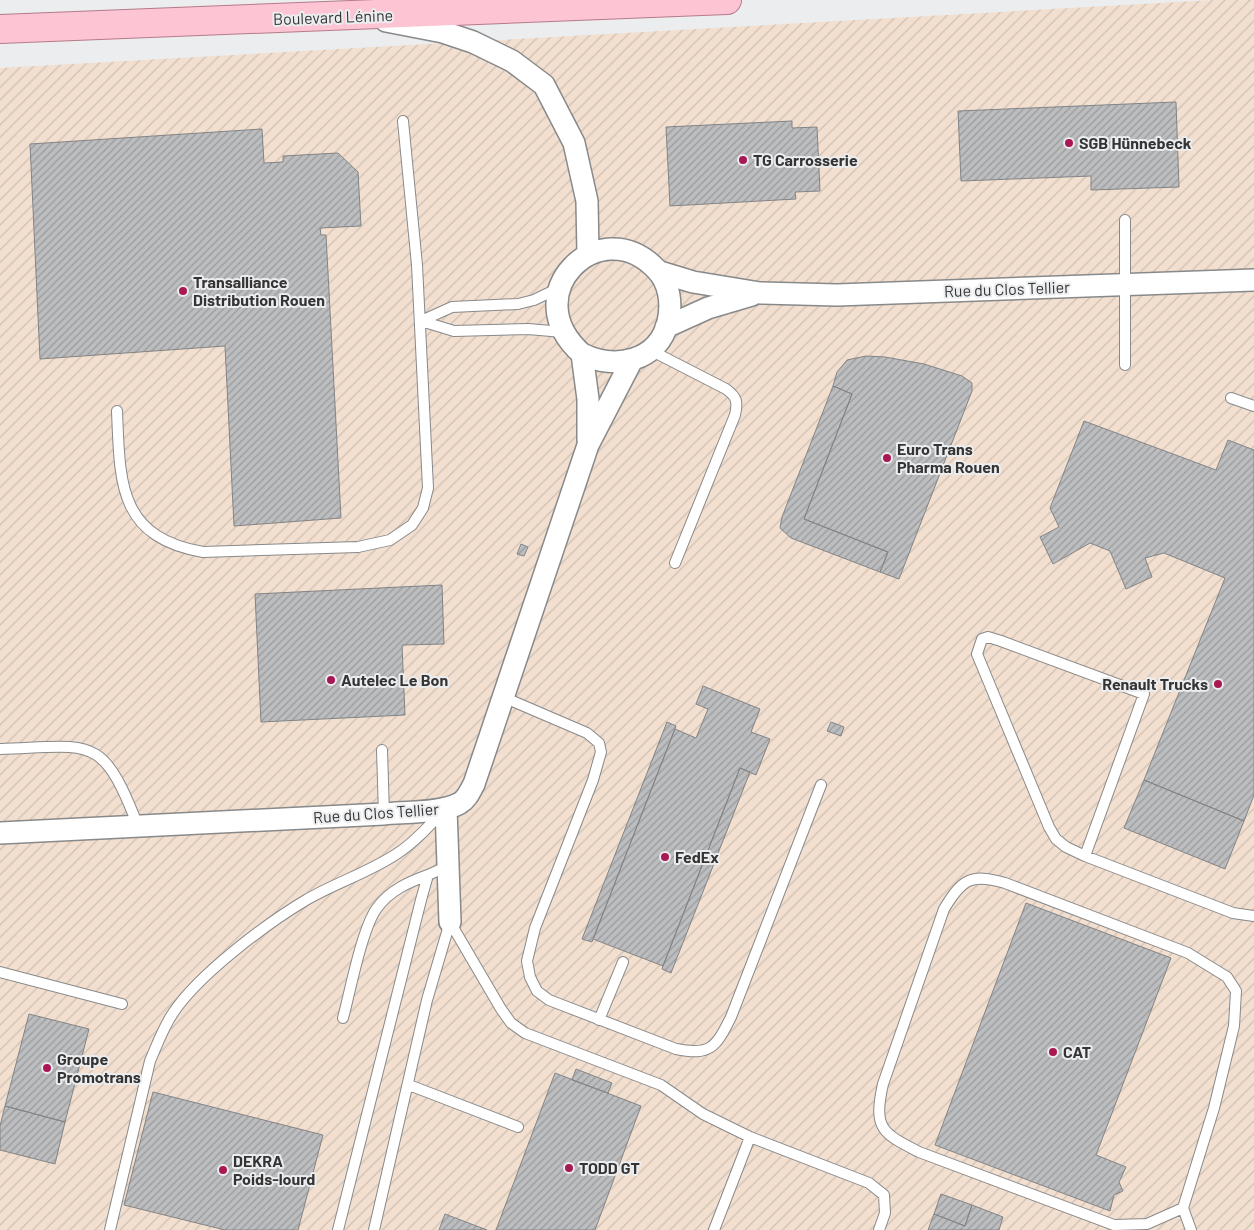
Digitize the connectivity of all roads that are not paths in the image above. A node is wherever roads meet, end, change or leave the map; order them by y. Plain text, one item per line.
1 (727, 0) edge
2 (361, 16) junction
3 (0, 29) edge
4 (403, 121) dead end
5 (1125, 220) dead end
6 (588, 255) junction
7 (660, 272) junction
8 (1254, 280) edge
9 (1125, 284) junction
10 (559, 288) junction
11 (760, 293) junction
12 (421, 321) junction
13 (666, 327) junction
14 (562, 332) junction
15 (582, 354) junction
16 (641, 355) junction
17 (1125, 365) dead end
18 (1231, 398) dead end
19 (1254, 406) edge
20 (117, 411) dead end
21 (588, 445) junction
22 (675, 563) dead end
23 (503, 696) junction
24 (0, 749) edge
25 (382, 750) dead end
26 (821, 785) dead end
27 (446, 808) junction
28 (384, 814) junction
29 (138, 826) junction
30 (0, 833) edge
31 (1085, 856) junction
32 (448, 866) junction
33 (428, 875) junction
34 (1254, 916) edge
35 (450, 922) junction
36 (623, 962) dead end
37 (0, 972) edge
38 (122, 1004) dead end
39 (343, 1018) dead end
40 (599, 1020) junction
41 (409, 1085) junction
42 (518, 1127) dead end
43 (750, 1137) junction
44 (1183, 1208) junction
45 (110, 1230) edge
46 (338, 1230) edge
47 (374, 1230) edge
48 (714, 1230) edge
49 (878, 1230) edge
50 (1192, 1230) edge

1 - 2 main road, Boulevard Lénine
2 - 3 main road, Boulevard Lénine
2 - 6 street
4 - 12 lane
5 - 9 lane
6 - 7 street, Rue du Clos Tellier
6 - 10 street
7 - 11 street, Rue du Clos Tellier
7 - 13 street, Rue du Clos Tellier
8 - 9 street, Rue du Clos Tellier
9 - 11 street, Rue du Clos Tellier
9 - 17 lane
10 - 12 lane
10 - 14 street
11 - 13 street, Rue du Clos Tellier
12 - 14 lane
12 - 20 lane
13 - 16 street, Rue du Clos Tellier
14 - 15 street
15 - 16 street
15 - 21 street, Rue du Clos Tellier
16 - 21 street, Rue du Clos Tellier
16 - 22 lane
18 - 19 lane
21 - 23 street, Rue du Clos Tellier
23 - 27 street, Rue du Clos Tellier
23 - 40 lane
24 - 29 lane
25 - 28 lane
26 - 40 lane
27 - 28 street, Rue du Clos Tellier
27 - 32 street
27 - 45 lane
28 - 29 street, Rue du Clos Tellier
29 - 30 street, Rue du Clos Tellier
31 - 31 lane
31 - 34 lane
32 - 33 lane
32 - 35 street
33 - 39 lane
33 - 46 lane
35 - 41 lane
35 - 43 lane
36 - 40 lane
37 - 38 lane
41 - 42 lane
41 - 47 lane
43 - 48 lane
43 - 49 lane
44 - 44 lane
44 - 50 lane

